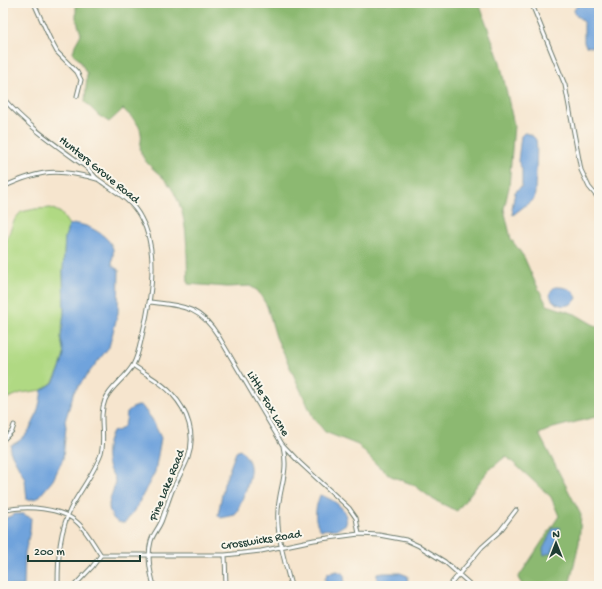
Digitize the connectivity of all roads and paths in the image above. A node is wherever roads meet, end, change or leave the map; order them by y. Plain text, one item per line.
1 (34, 3) edge
2 (533, 7) dead end
3 (77, 96) dead end
4 (3, 98) edge
5 (97, 179) junction
6 (3, 187) edge
7 (599, 199) edge
8 (150, 302) junction
9 (133, 365) junction
10 (14, 426) dead end
11 (3, 440) edge
12 (282, 444) junction
13 (516, 510) dead end
14 (3, 511) edge
15 (67, 516) junction
16 (359, 534) junction
17 (282, 545) junction
18 (100, 555) junction
19 (225, 555) junction
20 (150, 556) junction
21 (458, 574) junction
22 (58, 586) edge
23 (74, 586) edge
24 (154, 586) edge
25 (226, 586) edge
26 (291, 586) edge
27 (449, 586) edge
28 (472, 586) edge

1 - 3 street
2 - 7 street
4 - 5 street, Hunters Grove Road
5 - 6 street
5 - 8 street, Hunters Grove Road
8 - 9 street, Hunters Grove Road
8 - 12 street, Little Fox Lane
9 - 15 street, Hunters Grove Road
9 - 20 street, Pine Lake Road
10 - 11 street
12 - 16 street, Little Fox Lane
12 - 17 street
13 - 21 street
14 - 15 street
15 - 18 street
15 - 22 street, Hunters Grove Road
16 - 17 street, Crosswicks Road
16 - 21 street, Crosswicks Road
17 - 19 street, Crosswicks Road
17 - 26 street
18 - 20 street, Crosswicks Road
18 - 23 street
19 - 20 street, Crosswicks Road
19 - 25 street
20 - 24 street, Pine Lake Road
21 - 27 street
21 - 28 street, Crosswicks Road

